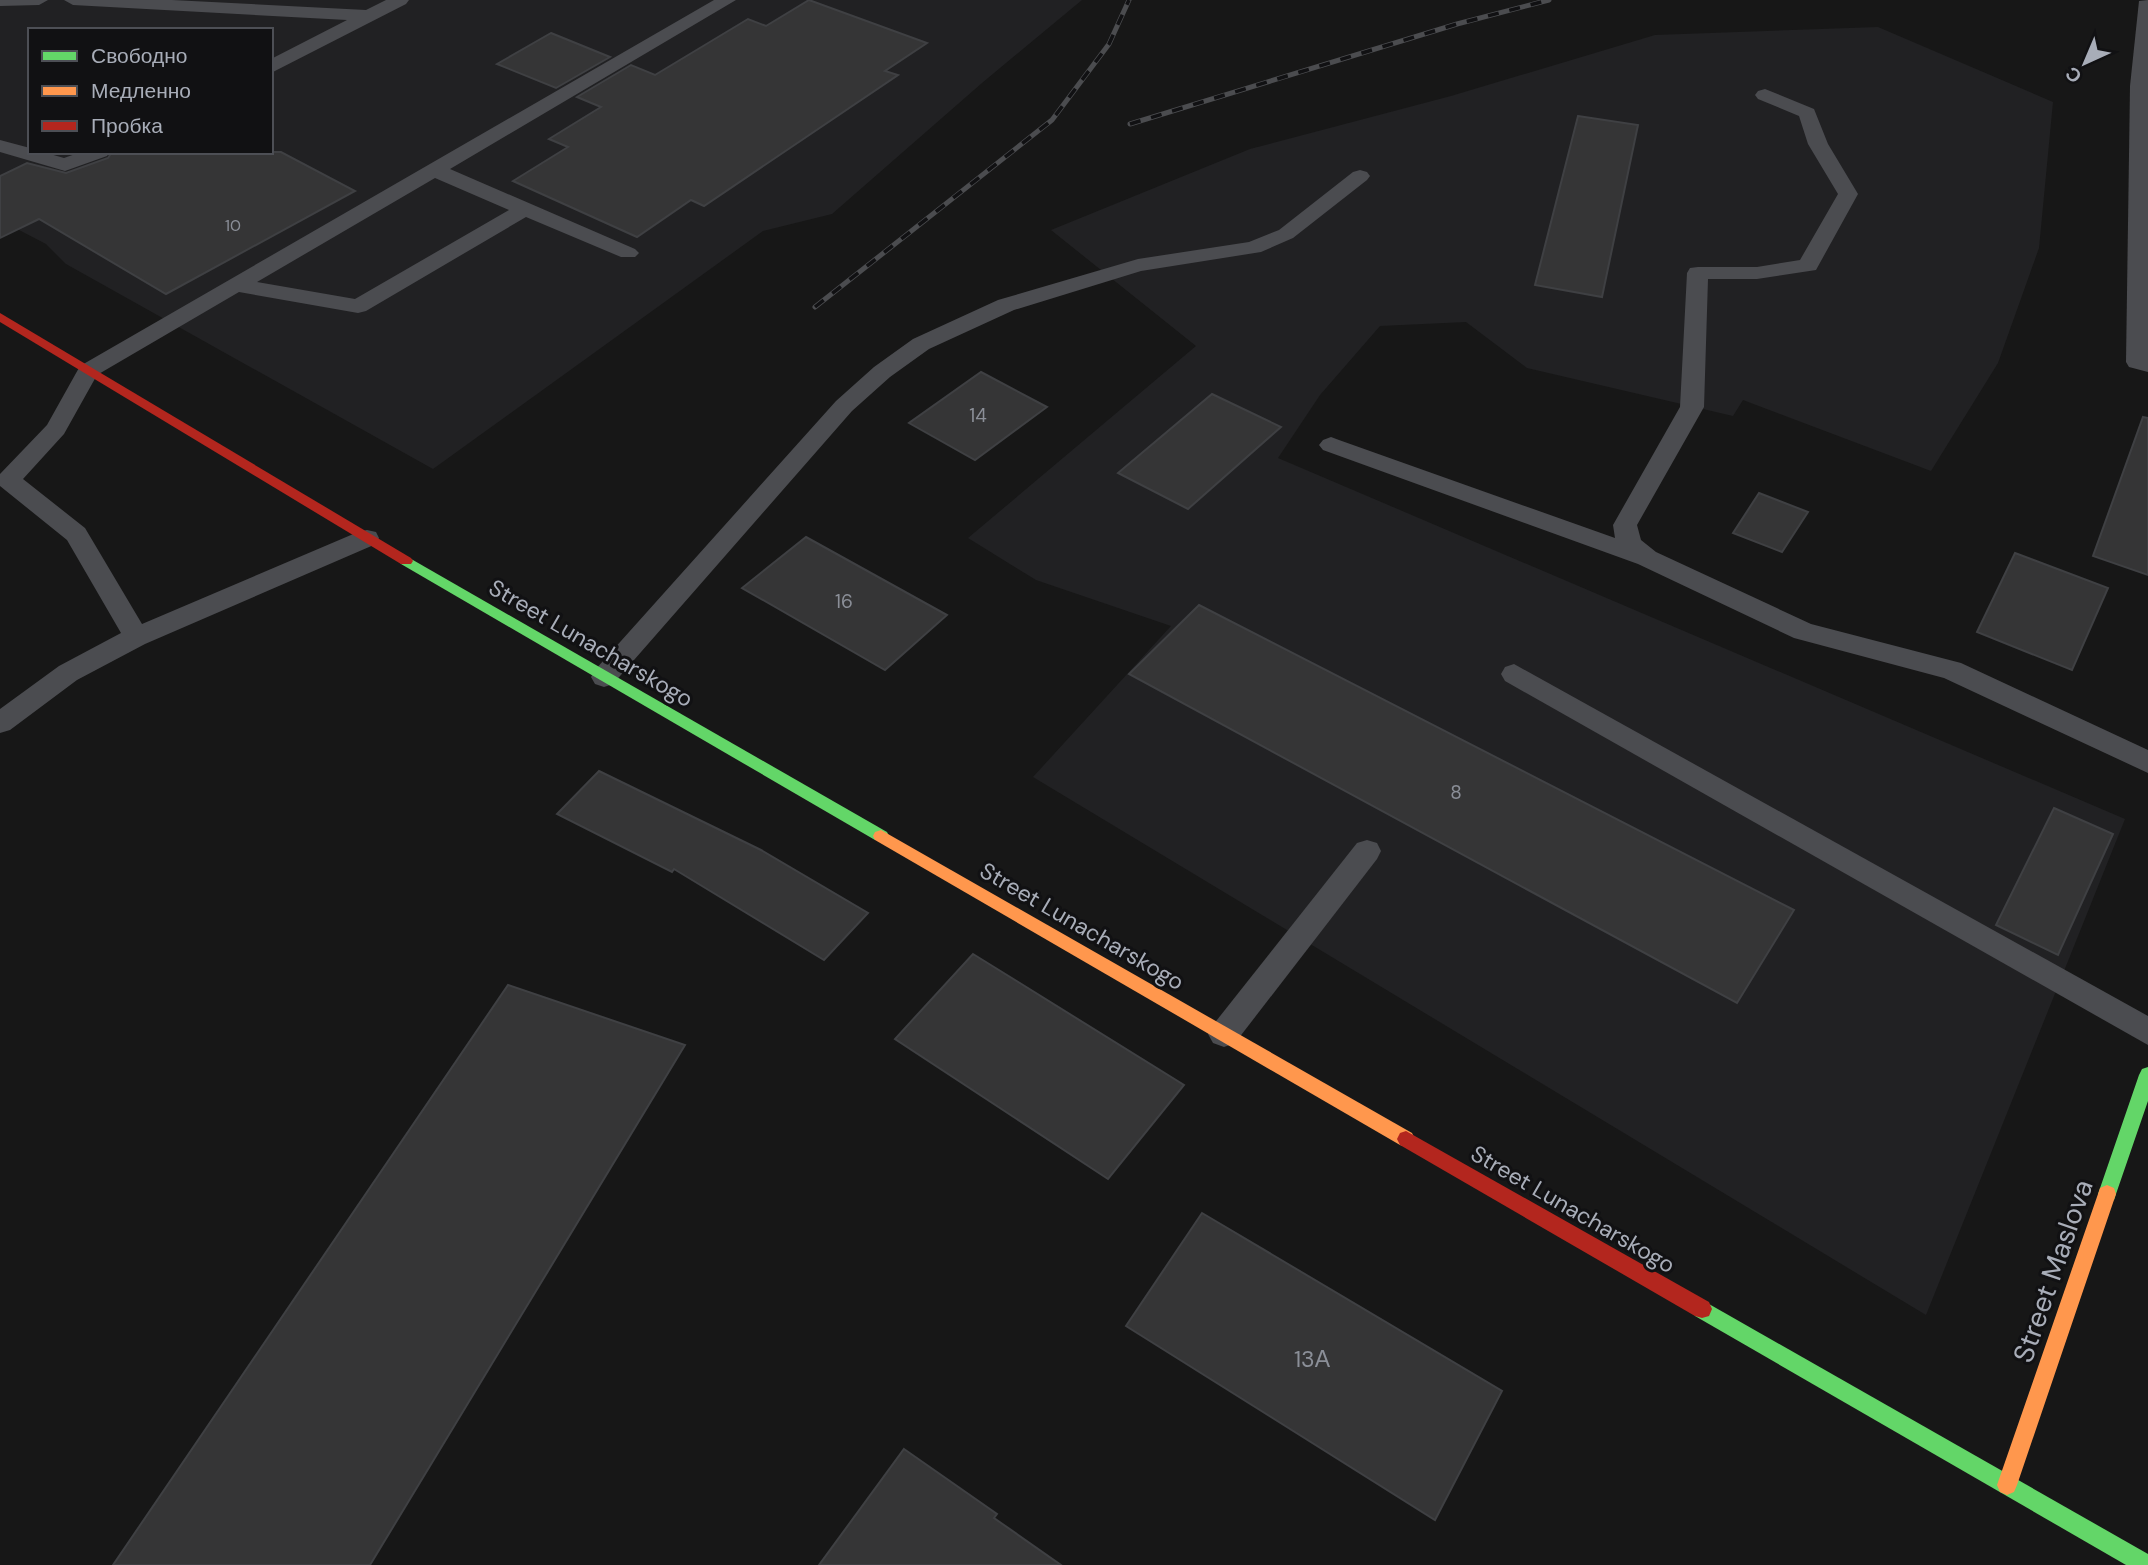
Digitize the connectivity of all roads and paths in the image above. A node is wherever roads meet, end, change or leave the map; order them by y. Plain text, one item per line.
1 (39, 0) edge
2 (73, 0) edge
3 (400, 0) edge
4 (727, 0) edge
5 (0, 1) edge
6 (2148, 1) edge
7 (369, 16) junction
8 (273, 66) edge
9 (1765, 95) dead end
10 (0, 146) edge
11 (95, 154) edge
12 (434, 170) junction
13 (1360, 176) dead end
14 (524, 209) junction
15 (628, 253) dead end
16 (235, 285) junction
17 (0, 317) edge
18 (2148, 365) edge
19 (88, 371) junction
20 (1331, 445) dead end
21 (4, 482) edge
22 (367, 538) junction
23 (1647, 558) junction
24 (136, 637) junction
25 (1514, 674) dead end
26 (604, 677) junction
27 (0, 723) edge
28 (2148, 762) edge
29 (1367, 851) dead end
30 (2148, 1032) edge
31 (1224, 1034) junction
32 (2148, 1075) edge
33 (2007, 1485) junction
34 (2147, 1565) edge

1 - 5 lane
2 - 7 lane
3 - 7 lane
4 - 12 lane
6 - 18 lane
7 - 8 lane
9 - 23 lane
10 - 11 lane
12 - 14 lane
12 - 16 lane
13 - 26 lane
14 - 15 lane
14 - 16 lane
16 - 19 lane
17 - 19 main road, Street Lunacharskogo
19 - 21 lane
19 - 22 main road, Street Lunacharskogo
20 - 23 lane
21 - 24 lane
22 - 24 lane
22 - 26 main road, Street Lunacharskogo
23 - 28 lane
24 - 27 lane
25 - 30 lane
26 - 31 main road, Street Lunacharskogo
29 - 31 lane
31 - 33 main road, Street Lunacharskogo
32 - 33 main road, Street Maslova
33 - 34 main road, Street Lunacharskogo

